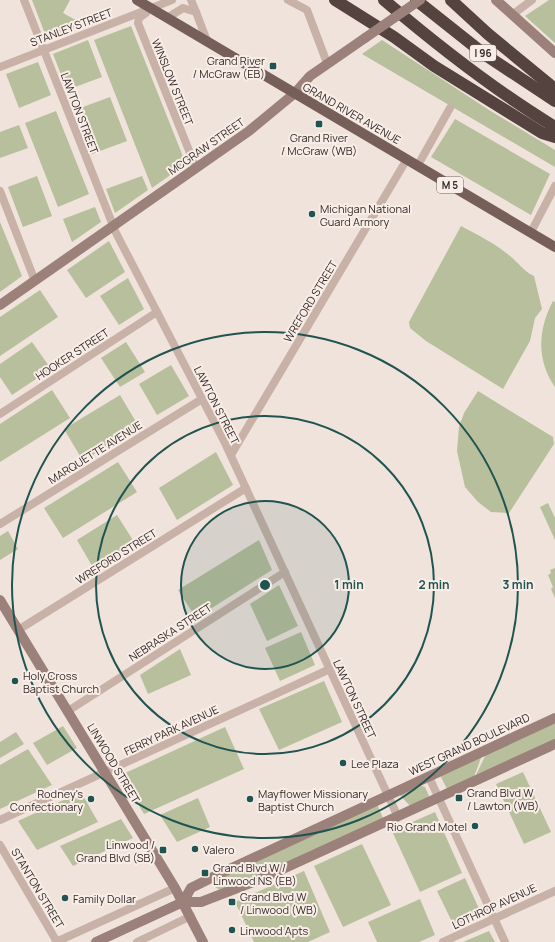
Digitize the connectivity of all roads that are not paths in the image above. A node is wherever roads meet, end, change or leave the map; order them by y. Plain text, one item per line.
1 (24, 0) edge
2 (137, 0) edge
3 (172, 0) edge
4 (192, 0) edge
5 (288, 0) edge
6 (335, 0) edge
7 (384, 0) edge
8 (416, 0) edge
9 (420, 0) edge
10 (451, 0) edge
11 (496, 0) edge
12 (532, 0) edge
13 (151, 8) junction
14 (196, 12) junction
15 (512, 15) junction
16 (168, 18) junction
17 (207, 41) junction
18 (43, 50) junction
19 (555, 53) edge
20 (327, 63) junction
21 (0, 67) edge
22 (555, 89) edge
23 (295, 93) junction
24 (555, 101) edge
25 (450, 108) dead end
26 (555, 127) edge
27 (555, 137) edge
28 (407, 159) junction
29 (418, 165) junction
30 (196, 168) junction
31 (555, 186) edge
32 (0, 191) edge
33 (113, 226) junction
34 (531, 232) junction
35 (555, 247) edge
36 (35, 281) junction
37 (0, 305) edge
38 (157, 312) junction
39 (202, 399) junction
40 (0, 414) edge
41 (231, 455) junction
42 (246, 488) junction
43 (0, 524) edge
44 (284, 572) junction
45 (0, 600) edge
46 (18, 630) junction
47 (330, 669) junction
48 (68, 711) junction
49 (555, 718) edge
50 (555, 744) edge
51 (106, 772) junction
52 (429, 776) junction
53 (387, 795) junction
54 (439, 798) junction
55 (398, 818) junction
56 (0, 820) edge
57 (0, 845) edge
58 (175, 888) junction
59 (555, 890) edge
60 (183, 902) junction
61 (191, 916) junction
62 (494, 918) junction
63 (57, 942) edge
64 (96, 942) edge
65 (137, 942) edge
66 (202, 942) edge
67 (443, 942) edge
68 (505, 942) edge

1 - 18 street, LAWTON STREET
2 - 13 main road, GRAND RIVER AVENUE / M 5
3 - 13 street, STANLEY STREET
4 - 14 street
5 - 20 street
6 - 27 highway
7 - 26 highway, I 96
8 - 24 highway, I 96
9 - 20 street, MCGRAW STREET, bridge
10 - 22 highway
11 - 15 street
12 - 15 street
13 - 16 main road, GRAND RIVER AVENUE / M 5
13 - 18 street, STANLEY STREET
13 - 30 street, WINSLOW STREET
14 - 16 street
14 - 17 street
15 - 19 street
16 - 17 main road, GRAND RIVER AVENUE / M 5
17 - 23 main road, GRAND RIVER AVENUE / M 5
18 - 21 street, STANLEY STREET
18 - 33 street, LAWTON STREET
20 - 23 street, MCGRAW STREET
23 - 28 main road, GRAND RIVER AVENUE / M 5
23 - 30 street, MCGRAW STREET
25 - 29 street
28 - 29 main road, GRAND RIVER AVENUE / M 5
28 - 41 street, WREFORD STREET
29 - 34 main road, GRAND RIVER AVENUE / M 5
30 - 33 street, MCGRAW STREET
31 - 34 street
32 - 36 street
33 - 36 street, MCGRAW STREET
33 - 38 street, LAWTON STREET
34 - 35 main road, GRAND RIVER AVENUE / M 5
36 - 37 street, MCGRAW STREET
38 - 39 street, LAWTON STREET
38 - 40 street, HOOKER STREET
39 - 41 street, LAWTON STREET
39 - 43 street, MARQUETTE AVENUE
41 - 42 street, LAWTON STREET
42 - 44 street, LAWTON STREET
42 - 46 street, WREFORD STREET
44 - 47 street, LAWTON STREET
44 - 48 street, NEBRASKA STREET
45 - 46 street, LINWOOD STREET
46 - 48 street, LINWOOD STREET
47 - 51 street, FERRY PARK AVENUE
47 - 53 street, LAWTON STREET
48 - 51 street, LINWOOD STREET
49 - 52 street, WEST GRAND BOULEVARD
50 - 54 street, WEST GRAND BOULEVARD
51 - 56 street, FERRY PARK AVENUE
51 - 58 street, LINWOOD STREET
52 - 53 street, WEST GRAND BOULEVARD
52 - 54 street
53 - 55 street, LAWTON STREET
53 - 60 street, WEST GRAND BOULEVARD
54 - 55 street, WEST GRAND BOULEVARD
54 - 62 street
55 - 60 street, WEST GRAND BOULEVARD
57 - 63 street, STANTON STREET
58 - 60 street, LINWOOD STREET
58 - 63 street
59 - 62 street, LOTHROP AVENUE
60 - 61 street, LINWOOD STREET
60 - 64 street, WEST GRAND BOULEVARD
61 - 65 street
61 - 66 street, LINWOOD STREET
62 - 67 street, LOTHROP AVENUE
62 - 68 street

